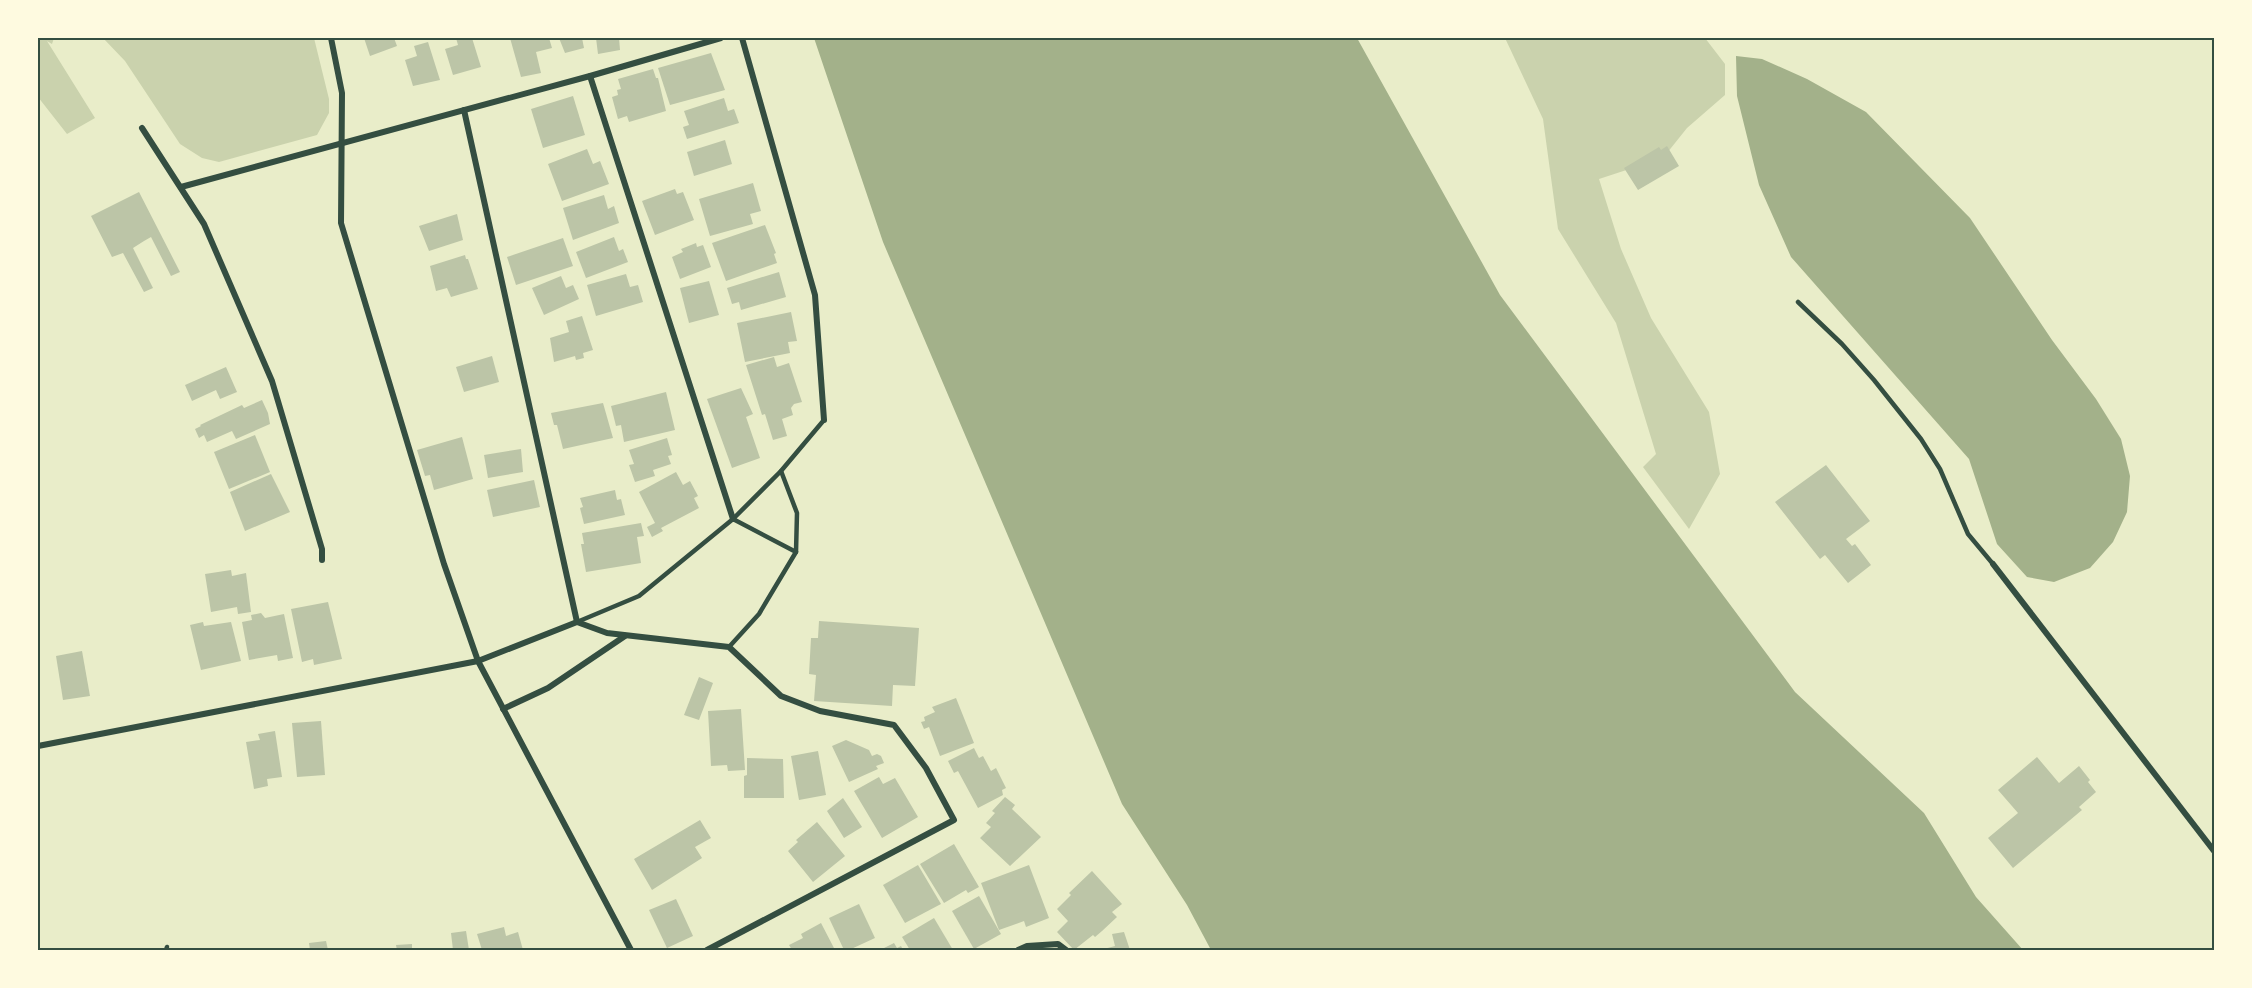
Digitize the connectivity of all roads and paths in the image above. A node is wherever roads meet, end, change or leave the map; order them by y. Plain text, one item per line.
1 (331, 38) edge
2 (721, 38) edge
3 (742, 38) edge
4 (590, 76) junction
5 (464, 110) junction
6 (142, 128) dead end
7 (342, 142) junction
8 (181, 187) junction
9 (1798, 302) dead end
10 (824, 420) joint
11 (781, 471) junction
12 (733, 519) junction
13 (796, 552) junction
14 (322, 560) dead end
15 (1993, 564) joint
16 (577, 622) junction
17 (625, 636) junction
18 (729, 647) junction
19 (478, 662) junction
20 (503, 709) junction
21 (38, 746) edge
22 (2214, 851) edge
23 (631, 951) edge
24 (707, 951) edge
25 (1018, 951) edge
26 (1066, 951) edge

1 - 7 street
2 - 4 street
3 - 10 street
4 - 5 street
4 - 12 street
5 - 7 street
5 - 16 street
6 - 8 street
7 - 8 street
7 - 19 street
8 - 14 street
9 - 15 lane
10 - 11 lane
11 - 12 lane
11 - 13 lane
12 - 13 lane
12 - 16 lane
13 - 18 lane
15 - 22 street
16 - 17 street
16 - 19 street
17 - 18 street
17 - 20 street
18 - 24 street
19 - 20 street
19 - 21 street
20 - 23 street
25 - 26 street

